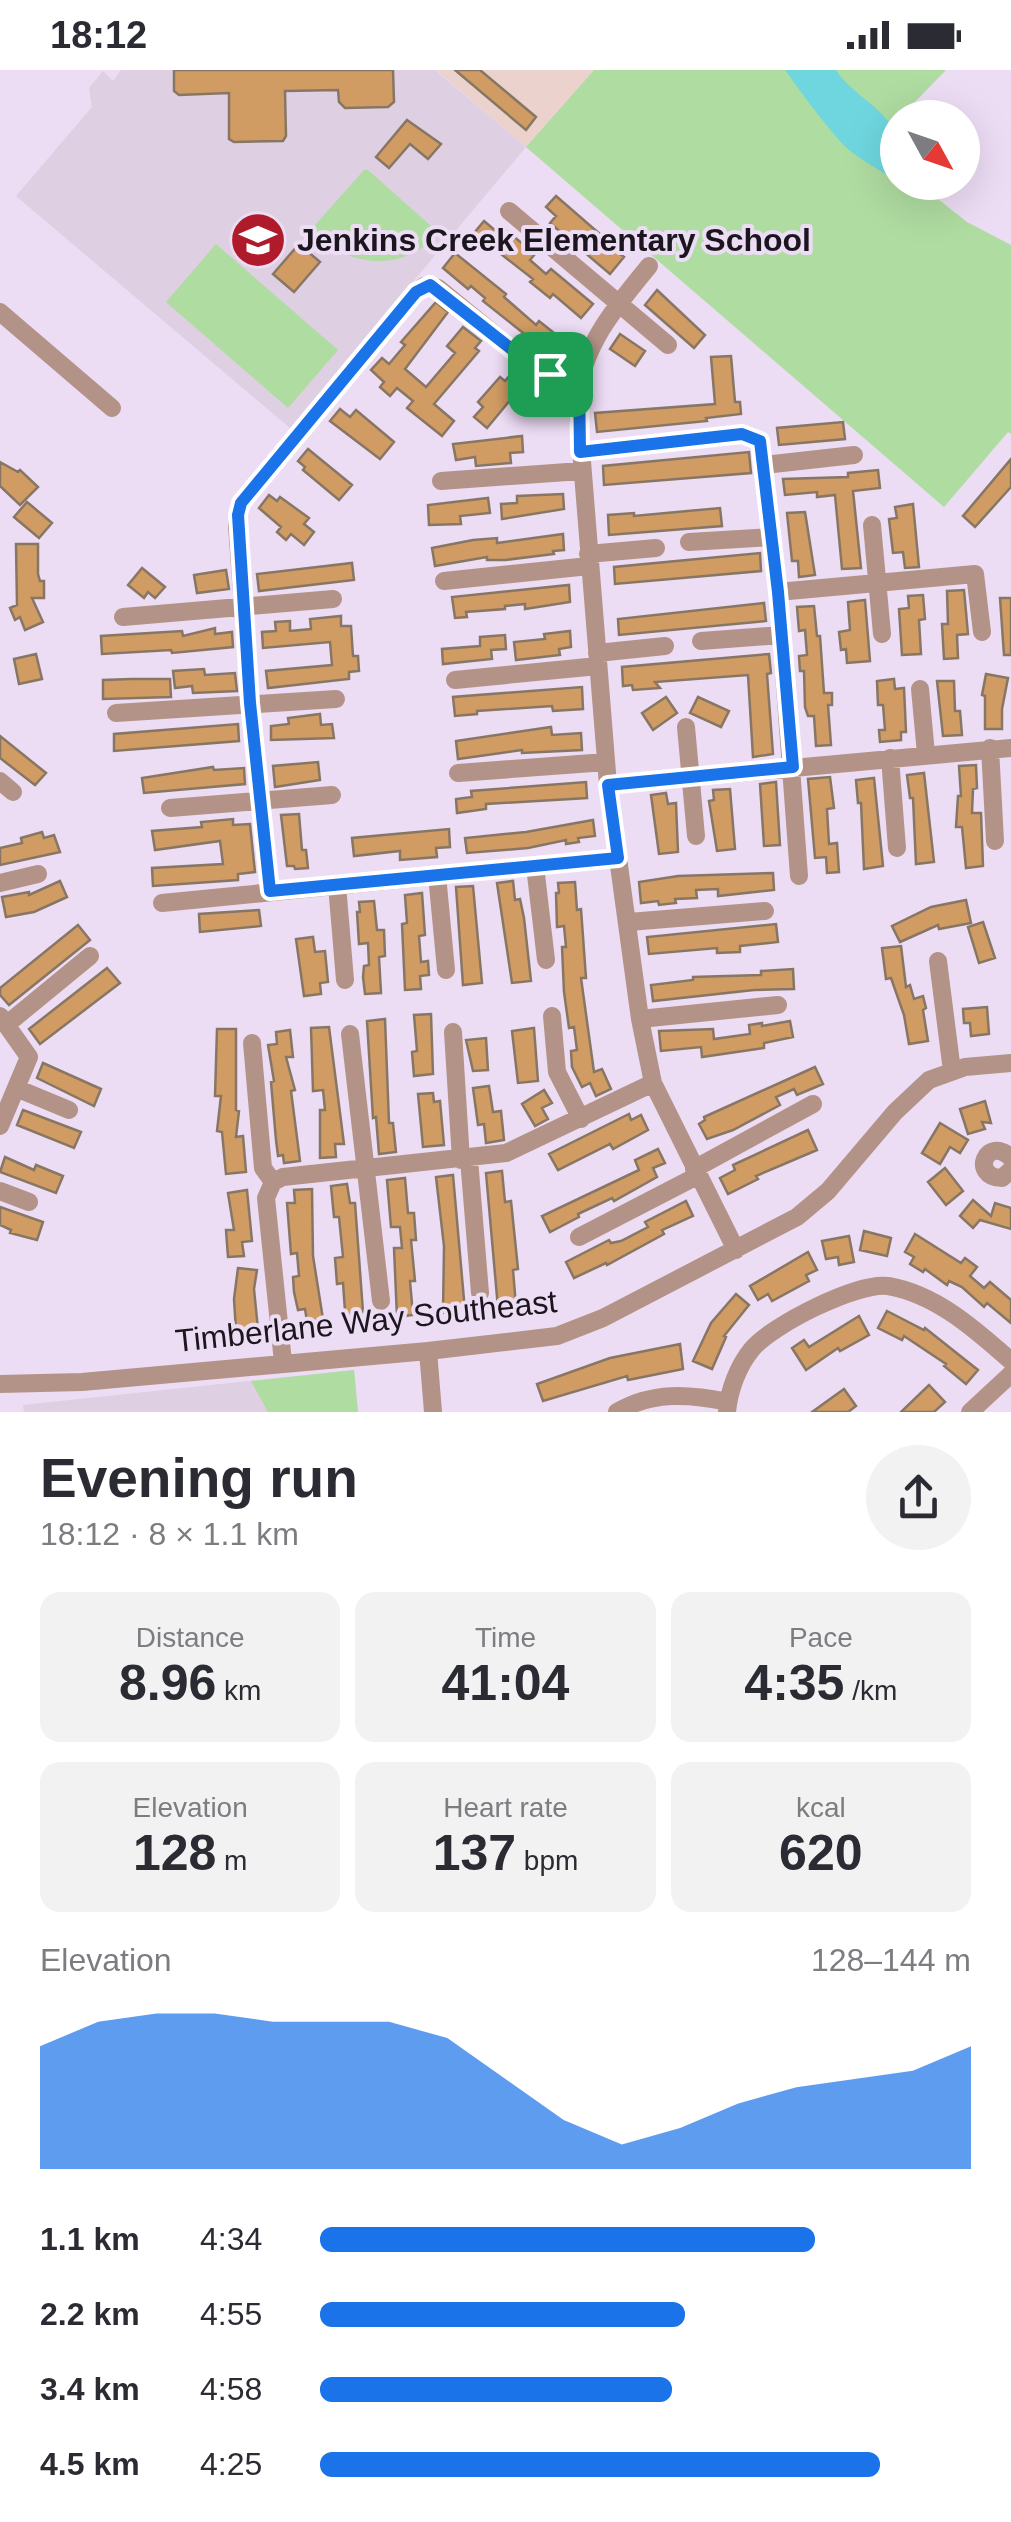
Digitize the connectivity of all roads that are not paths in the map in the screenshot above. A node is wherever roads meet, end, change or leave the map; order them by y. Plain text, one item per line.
1 (509, 211) dead end
2 (650, 266) dead end
3 (619, 304) junction
4 (0, 312) edge
5 (668, 345) dead end
6 (579, 378) junction
7 (112, 408) dead end
8 (580, 452) junction
9 (854, 456) dead end
10 (764, 464) junction
11 (581, 471) junction
12 (441, 482) dead end
13 (872, 525) dead end
14 (772, 536) junction
15 (689, 542) dead end
16 (656, 548) dead end
17 (589, 560) junction
18 (444, 581) dead end
19 (878, 583) junction
20 (778, 592) junction
21 (334, 600) dead end
22 (244, 607) junction
23 (123, 618) dead end
24 (982, 632) dead end
25 (882, 634) dead end
26 (781, 635) junction
27 (701, 642) dead end
28 (665, 646) dead end
29 (597, 660) junction
30 (455, 680) dead end
31 (920, 689) dead end
32 (336, 699) dead end
33 (250, 703) junction
34 (116, 713) dead end
35 (686, 727) dead end
36 (990, 748) junction
37 (1011, 748) edge
38 (907, 756) junction
39 (606, 762) junction
40 (793, 767) junction
41 (458, 772) dead end
42 (690, 777) junction
43 (608, 785) junction
44 (332, 795) dead end
45 (260, 801) junction
46 (170, 808) dead end
47 (696, 836) dead end
48 (994, 842) dead end
49 (898, 848) dead end
50 (618, 858) junction
51 (535, 866) junction
52 (38, 874) dead end
53 (437, 875) junction
54 (799, 876) dead end
55 (0, 883) edge
56 (338, 885) junction
57 (270, 891) junction
58 (162, 902) dead end
59 (765, 911) dead end
60 (629, 922) junction
61 (90, 956) dead end
62 (546, 960) dead end
63 (938, 961) dead end
64 (446, 970) dead end
65 (345, 980) dead end
66 (778, 1005) dead end
67 (552, 1016) dead end
68 (640, 1019) junction
69 (3, 1021) edge
70 (453, 1032) dead end
71 (350, 1034) dead end
72 (252, 1043) dead end
73 (1011, 1063) edge
74 (952, 1071) junction
75 (652, 1083) junction
76 (16, 1088) junction
77 (813, 1104) dead end
78 (69, 1110) dead end
79 (580, 1119) junction
80 (0, 1126) edge
81 (1011, 1158) edge
82 (465, 1160) junction
83 (366, 1169) junction
84 (1011, 1170) edge
85 (696, 1172) junction
86 (272, 1182) junction
87 (0, 1191) edge
88 (28, 1202) dead end
89 (579, 1237) dead end
90 (736, 1250) junction
91 (480, 1293) dead end
92 (380, 1301) dead end
93 (428, 1351) junction
94 (1011, 1360) edge
95 (283, 1362) junction
96 (1011, 1374) edge
97 (0, 1384) edge
98 (728, 1407) edge
99 (434, 1412) edge
100 (618, 1412) edge
101 (970, 1412) edge

1 - 3 street
2 - 3 street
3 - 5 street
3 - 6 street
4 - 7 street
6 - 8 street
6 - 22 street
8 - 10 street
8 - 11 street
9 - 10 street
10 - 14 street
11 - 12 street
11 - 17 street
13 - 19 street
14 - 15 street
14 - 20 street
16 - 17 street
17 - 18 street
17 - 29 street
19 - 20 street
19 - 24 street
19 - 25 street
20 - 26 street
21 - 22 street
22 - 23 street
22 - 33 street
26 - 27 street
26 - 40 street
28 - 29 street
29 - 30 street
29 - 39 street
31 - 38 street
32 - 33 street
33 - 34 street
33 - 45 street
35 - 42 street
36 - 37 street
36 - 38 street
36 - 48 street
38 - 40 street
38 - 49 street
39 - 41 street
39 - 43 street
40 - 42 street
40 - 54 street
42 - 43 street
42 - 47 street
43 - 50 street
44 - 45 street
45 - 46 street
45 - 57 street
50 - 51 street
50 - 60 street
51 - 53 street
51 - 62 street
52 - 55 street
53 - 56 street
53 - 64 street
56 - 57 street
56 - 65 street
57 - 58 street
59 - 60 street
60 - 68 street
61 - 69 street
63 - 74 street
66 - 68 street
67 - 79 street
68 - 75 street
69 - 76 street
70 - 82 street
71 - 83 street
72 - 86 street
73 - 74 street, Timberlane Way Southeast
74 - 90 street, Timberlane Way Southeast
75 - 79 street
75 - 85 street
76 - 78 street
76 - 80 street
77 - 85 street
79 - 82 street
81 - 84 street
82 - 83 street
82 - 91 street
83 - 86 street
83 - 92 street
85 - 89 street
85 - 90 street
86 - 95 street
87 - 88 street
90 - 93 street, Timberlane Way Southeast
93 - 95 street, Timberlane Way Southeast
93 - 99 street
94 - 98 street
95 - 97 street, Timberlane Way Southeast
96 - 101 street
98 - 100 street

